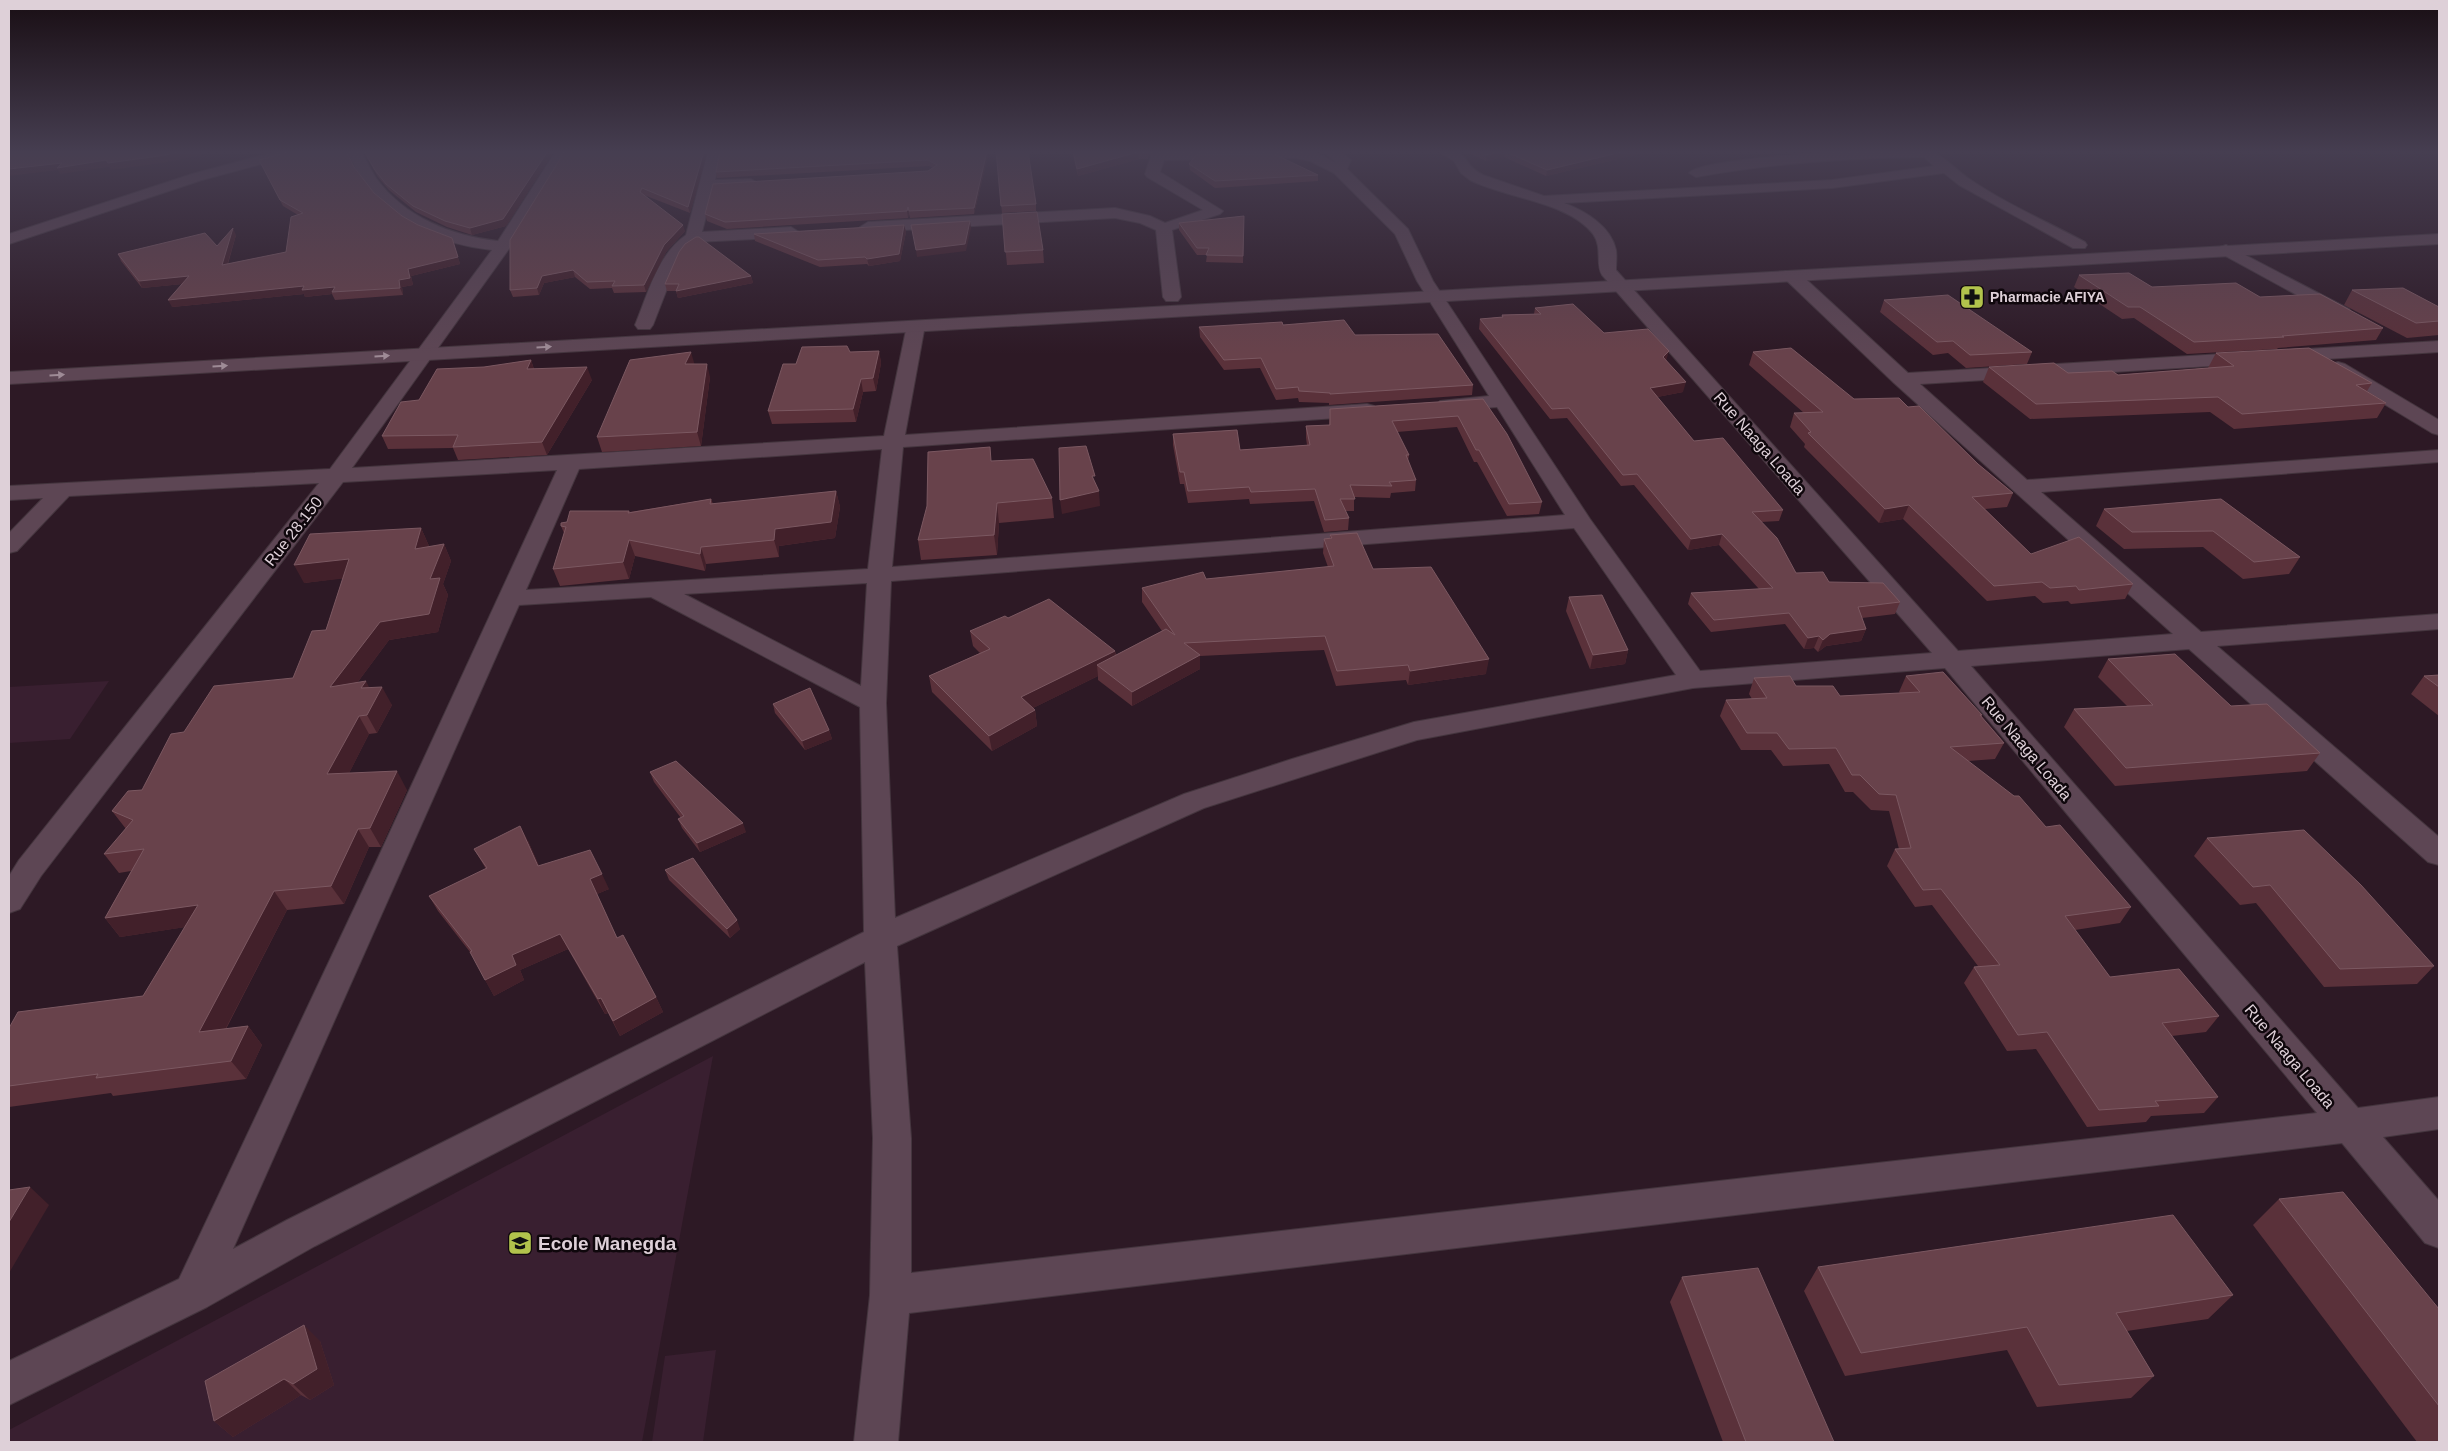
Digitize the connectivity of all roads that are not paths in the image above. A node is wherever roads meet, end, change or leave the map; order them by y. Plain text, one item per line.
1 (71, 219) edge
2 (413, 219) edge
3 (520, 219) edge
4 (698, 219) edge
5 (1014, 219) edge
6 (1144, 219) edge
7 (1192, 219) edge
8 (1388, 219) edge
9 (1584, 219) edge
10 (2032, 219) edge
11 (2439, 226) edge
12 (850, 228) edge
13 (1164, 228) junction
14 (811, 230) edge
15 (693, 237) junction
16 (9, 239) edge
17 (2439, 239) edge
18 (2079, 244) junction
19 (503, 246) junction
20 (2226, 250) junction
21 (1791, 275) junction
22 (1614, 278) junction
23 (1431, 289) junction
24 (1172, 297) junction
25 (2356, 320) edge
26 (644, 325) junction
27 (916, 325) junction
28 (624, 326) dead end
29 (2382, 334) edge
30 (456, 335) dead end
31 (426, 342) junction
32 (2439, 346) edge
33 (2408, 348) junction
34 (2313, 354) junction
35 (9, 378) edge
36 (1902, 379) junction
37 (1502, 401) junction
38 (1424, 406) edge
39 (1384, 409) edge
40 (2439, 429) edge
41 (893, 443) junction
42 (2439, 456) edge
43 (571, 463) junction
44 (335, 477) junction
45 (2021, 487) junction
46 (62, 491) junction
47 (9, 493) edge
48 (1580, 521) junction
49 (9, 546) edge
50 (879, 575) junction
51 (654, 589) junction
52 (510, 598) junction
53 (2439, 621) edge
54 (2196, 642) junction
55 (1952, 660) junction
56 (1693, 680) junction
57 (873, 703) junction
58 (2439, 854) edge
59 (20, 869) edge
60 (9, 901) edge
61 (880, 939) junction
62 (2439, 1113) edge
63 (2349, 1126) junction
64 (2439, 1230) edge
65 (193, 1293) junction
66 (890, 1295) junction
67 (9, 1384) edge
68 (876, 1442) edge

1 - 16 street
2 - 19 street
3 - 19 street, Rue 28.150
4 - 15 street
5 - 12 street
6 - 13 street
7 - 13 street
8 - 23 street
9 - 22 street
10 - 18 street
11 - 18 street
13 - 24 street
14 - 15 street
15 - 26 street
17 - 20 street
18 - 22 street
19 - 31 street, Rue 28.150
20 - 21 street
20 - 25 street
21 - 22 street
21 - 36 street
22 - 23 street
22 - 55 street, Rue Naaga Loada
23 - 24 street
23 - 27 street
23 - 37 street
24 - 26 street
26 - 28 street
31 -> 27 street
27 - 41 street
29 - 33 street
30 - 31 street
35 -> 31 street
31 - 44 street, Rue 28.150
32 - 33 street
33 - 34 street
34 - 36 street
34 - 40 street
36 - 45 street
37 - 38 street
37 - 48 street
39 - 41 street
41 - 43 street
41 - 50 street
42 - 45 street
43 - 44 street
43 - 52 street
44 - 46 street
44 - 59 street, Rue 28.150
45 - 54 street
46 - 47 street
46 - 49 street
48 - 50 street
48 - 56 street
50 - 51 street
50 - 57 street
51 - 52 street
51 - 57 street
52 - 65 street
53 - 54 street
54 - 55 street
54 - 58 street
55 - 56 street
55 - 63 street, Rue Naaga Loada
56 - 61 street
57 - 61 street
59 - 60 street, Rue 28.150
61 - 65 street
61 - 66 street
62 - 63 street
63 - 64 street, Rue Naaga Loada
63 - 66 street
65 - 67 street
66 - 68 street

